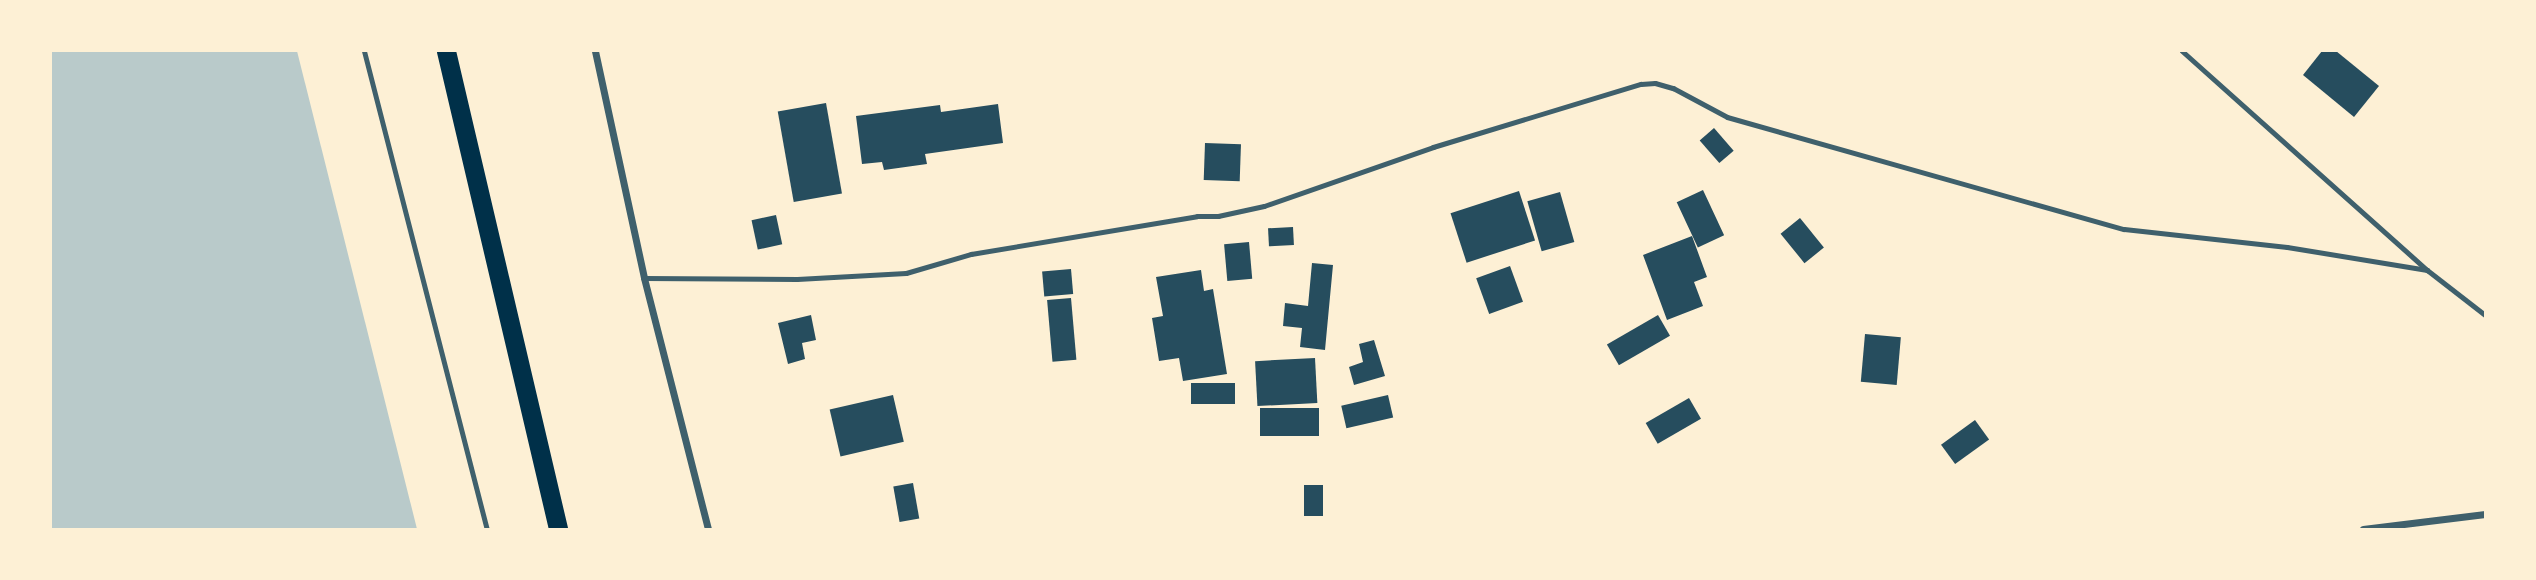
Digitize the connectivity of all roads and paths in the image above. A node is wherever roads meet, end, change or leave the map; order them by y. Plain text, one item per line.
1 (364, 51) edge
2 (446, 51) edge
3 (595, 51) edge
4 (2182, 51) edge
5 (2427, 270) junction
6 (645, 278) junction
7 (2485, 315) edge
8 (2485, 514) edge
9 (487, 529) edge
10 (558, 529) edge
11 (708, 529) edge
12 (2363, 529) edge

1 - 9 lane
2 - 10 highway
3 - 6 street
4 - 5 lane
5 - 6 lane
5 - 7 lane
6 - 11 street
8 - 12 street

